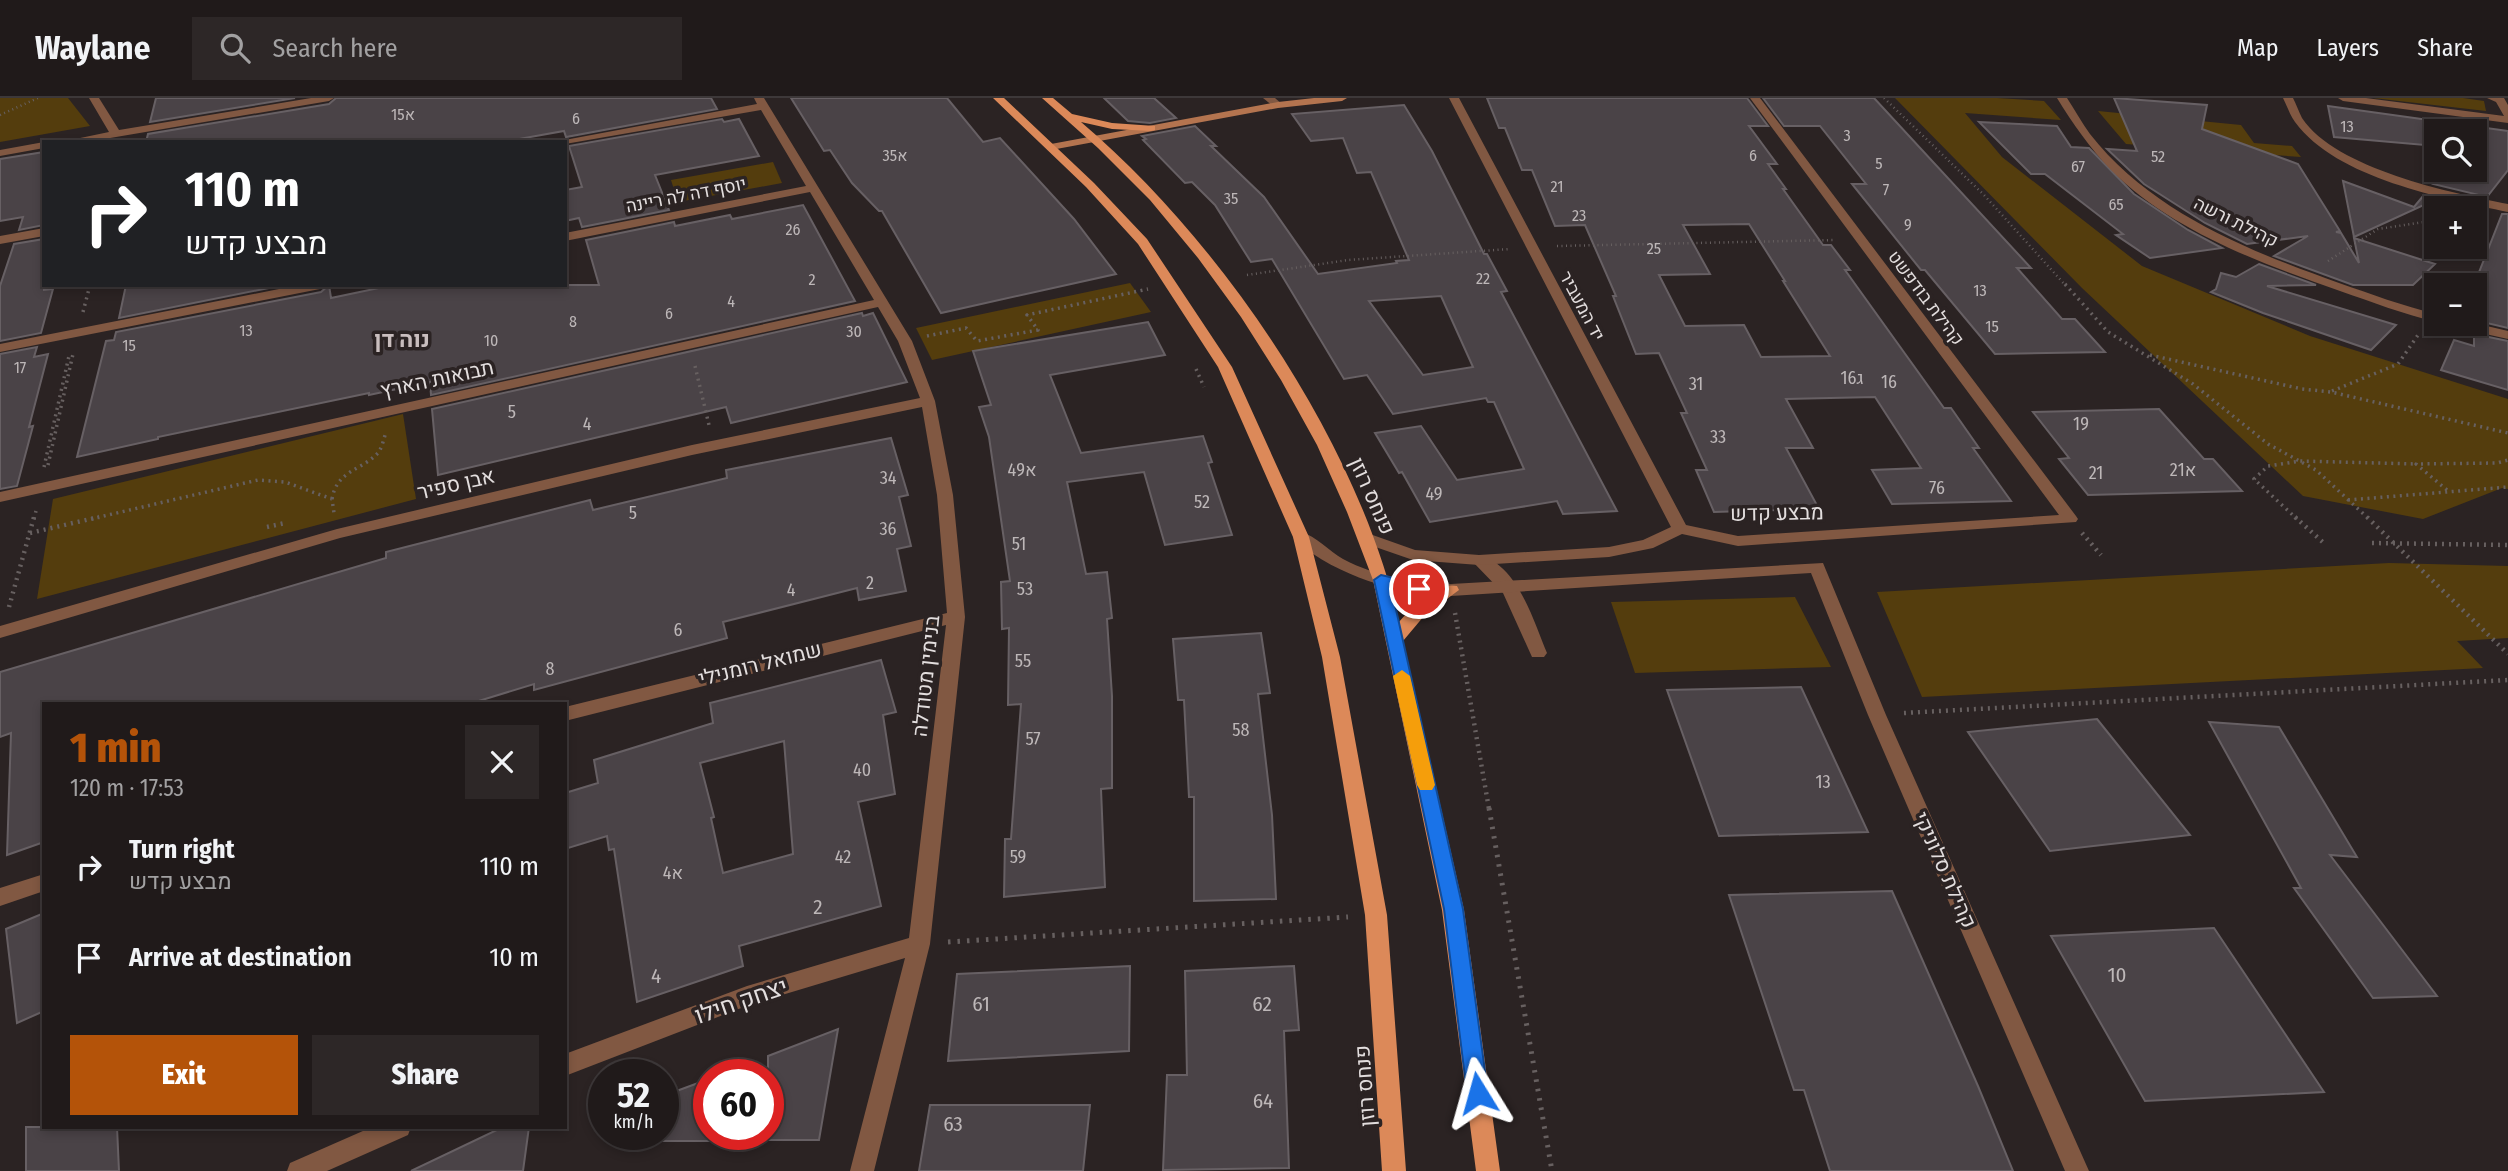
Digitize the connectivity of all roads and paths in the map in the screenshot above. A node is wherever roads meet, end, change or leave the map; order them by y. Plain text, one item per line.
1 (38, 98) edge
2 (94, 98) edge
3 (329, 98) edge
4 (998, 98) edge
5 (1047, 98) edge
6 (1268, 98) edge
7 (1342, 98) edge
8 (1454, 98) edge
9 (1755, 98) edge
10 (1884, 98) edge
11 (2060, 98) edge
12 (2288, 98) edge
13 (2343, 98) edge
14 (2492, 98) edge
15 (762, 102) edge
16 (1278, 106) junction
17 (1067, 114) junction
18 (2507, 114) edge
19 (0, 115) edge
20 (1151, 128) junction
21 (116, 134) junction
22 (1095, 139) junction
23 (78, 140) edge
24 (567, 140) edge
25 (42, 145) edge
26 (1051, 147) junction
27 (0, 152) edge
28 (814, 188) junction
29 (2508, 208) edge
30 (2424, 222) edge
31 (42, 232) edge
32 (567, 237) edge
33 (0, 240) edge
34 (2307, 275) junction
35 (90, 287) edge
36 (310, 287) edge
37 (1149, 289) dead end
38 (883, 302) junction
39 (2424, 315) edge
40 (2424, 330) edge
41 (2487, 330) edge
42 (78, 333) junction
43 (2508, 335) edge
44 (905, 341) junction
45 (690, 344) junction
46 (0, 348) edge
47 (2144, 354) junction
48 (2331, 392) junction
49 (928, 401) junction
50 (385, 412) junction
51 (2508, 433) edge
52 (713, 446) junction
53 (2508, 460) edge
54 (2300, 461) junction
55 (2416, 464) junction
56 (2508, 487) edge
57 (42, 488) junction
58 (2448, 491) junction
59 (0, 497) edge
60 (332, 499) junction
61 (2348, 500) junction
62 (334, 512) dead end
63 (2070, 519) joint
64 (1680, 529) junction
65 (30, 533) junction
66 (1301, 537) junction
67 (1367, 538) junction
68 (2372, 543) dead end
69 (2396, 543) junction
70 (2326, 545) dead end
71 (2508, 545) edge
72 (1479, 559) junction
73 (1381, 580) junction
74 (1510, 587) junction
75 (1451, 590) junction
76 (956, 617) junction
77 (1, 632) edge
78 (1394, 642) junction
79 (1538, 653) dead end
80 (2508, 654) edge
81 (2508, 680) edge
82 (567, 714) edge
83 (1877, 715) junction
84 (42, 883) edge
85 (0, 897) edge
86 (1376, 915) junction
87 (919, 944) junction
88 (567, 1064) edge
89 (394, 1129) edge
90 (299, 1171) edge
91 (862, 1171) edge
92 (1394, 1171) edge
93 (1488, 1171) edge
94 (1552, 1171) edge
95 (2077, 1171) edge

1 - 19 path
2 - 21 street
3 - 21 street
4 - 26 main road, פנחס רוזן
5 - 17 main road, פנחס רוזן
6 - 16 street
7 - 16 street
8 - 64 street, יד המעביר
9 - 63 street, קהילת בודפשט
10 - 47 path
11 - 34 street, קהילת ורשה
12 - 29 street
13 - 18 street
14 - 18 street
15 - 24 street
15 - 28 street, בנימין מטודלה
16 - 20 street
17 - 20 main road
17 - 22 main road, פנחס רוזן
20 - 22 street
21 - 23 street
22 - 26 street
22 - 67 main road, פנחס רוזן
25 - 27 street
26 - 66 main road, פנחס רוזן
28 - 32 street, יוסף דה לה ריינה
28 - 38 street, בנימין מטודלה
30 - 34 path
31 - 33 street
34 - 39 street, קהילת ורשה
35 - 42 path
36 - 42 street
37 - 44 path
38 - 44 street, בנימין מטודלה
38 - 45 street, תבואות הארץ
40 - 48 path
41 - 43 street
42 - 46 street
42 - 57 path
44 - 49 street, בנימין מטודלה
45 - 50 street, תבואות הארץ
45 - 52 path
47 - 48 path
47 - 54 path
48 - 51 path
49 - 52 street, אבן ספיר
49 - 76 street, בנימין מטודלה
50 - 57 street, תבואות הארץ
50 - 60 path
52 - 77 street, אבן ספיר
53 - 55 path
54 - 55 path
54 - 61 path
54 - 70 path
55 - 58 path
56 - 58 path
57 - 59 street, תבואות הארץ
57 - 65 path
58 - 61 path
60 - 62 path
60 - 65 path
61 - 69 path
63 - 64 street, מבצע קדש
64 - 72 street
65 - 77 path
66 - 73 street
66 - 86 main road, פנחס רוזן
67 - 72 street
67 - 73 main road, פנחס רוזן
68 - 69 path
69 - 71 path
69 - 80 path
72 - 74 street
73 - 75 street
73 - 78 main road, פנחס רוזן
74 - 75 street
74 - 79 street
74 - 83 street, קהילת סלוניקי
75 - 78 main road
75 - 94 path
76 - 82 street, שמואל רומנילי
76 - 87 street, בנימין מטודלה
78 - 93 main road, פנחס רוזן
81 - 83 path
83 - 95 street, קהילת סלוניקי
84 - 85 street
86 - 87 path
86 - 92 main road, פנחס רוזן
87 - 88 street, יצחק חילו
87 - 91 street, בנימין מטודלה
89 - 90 street

